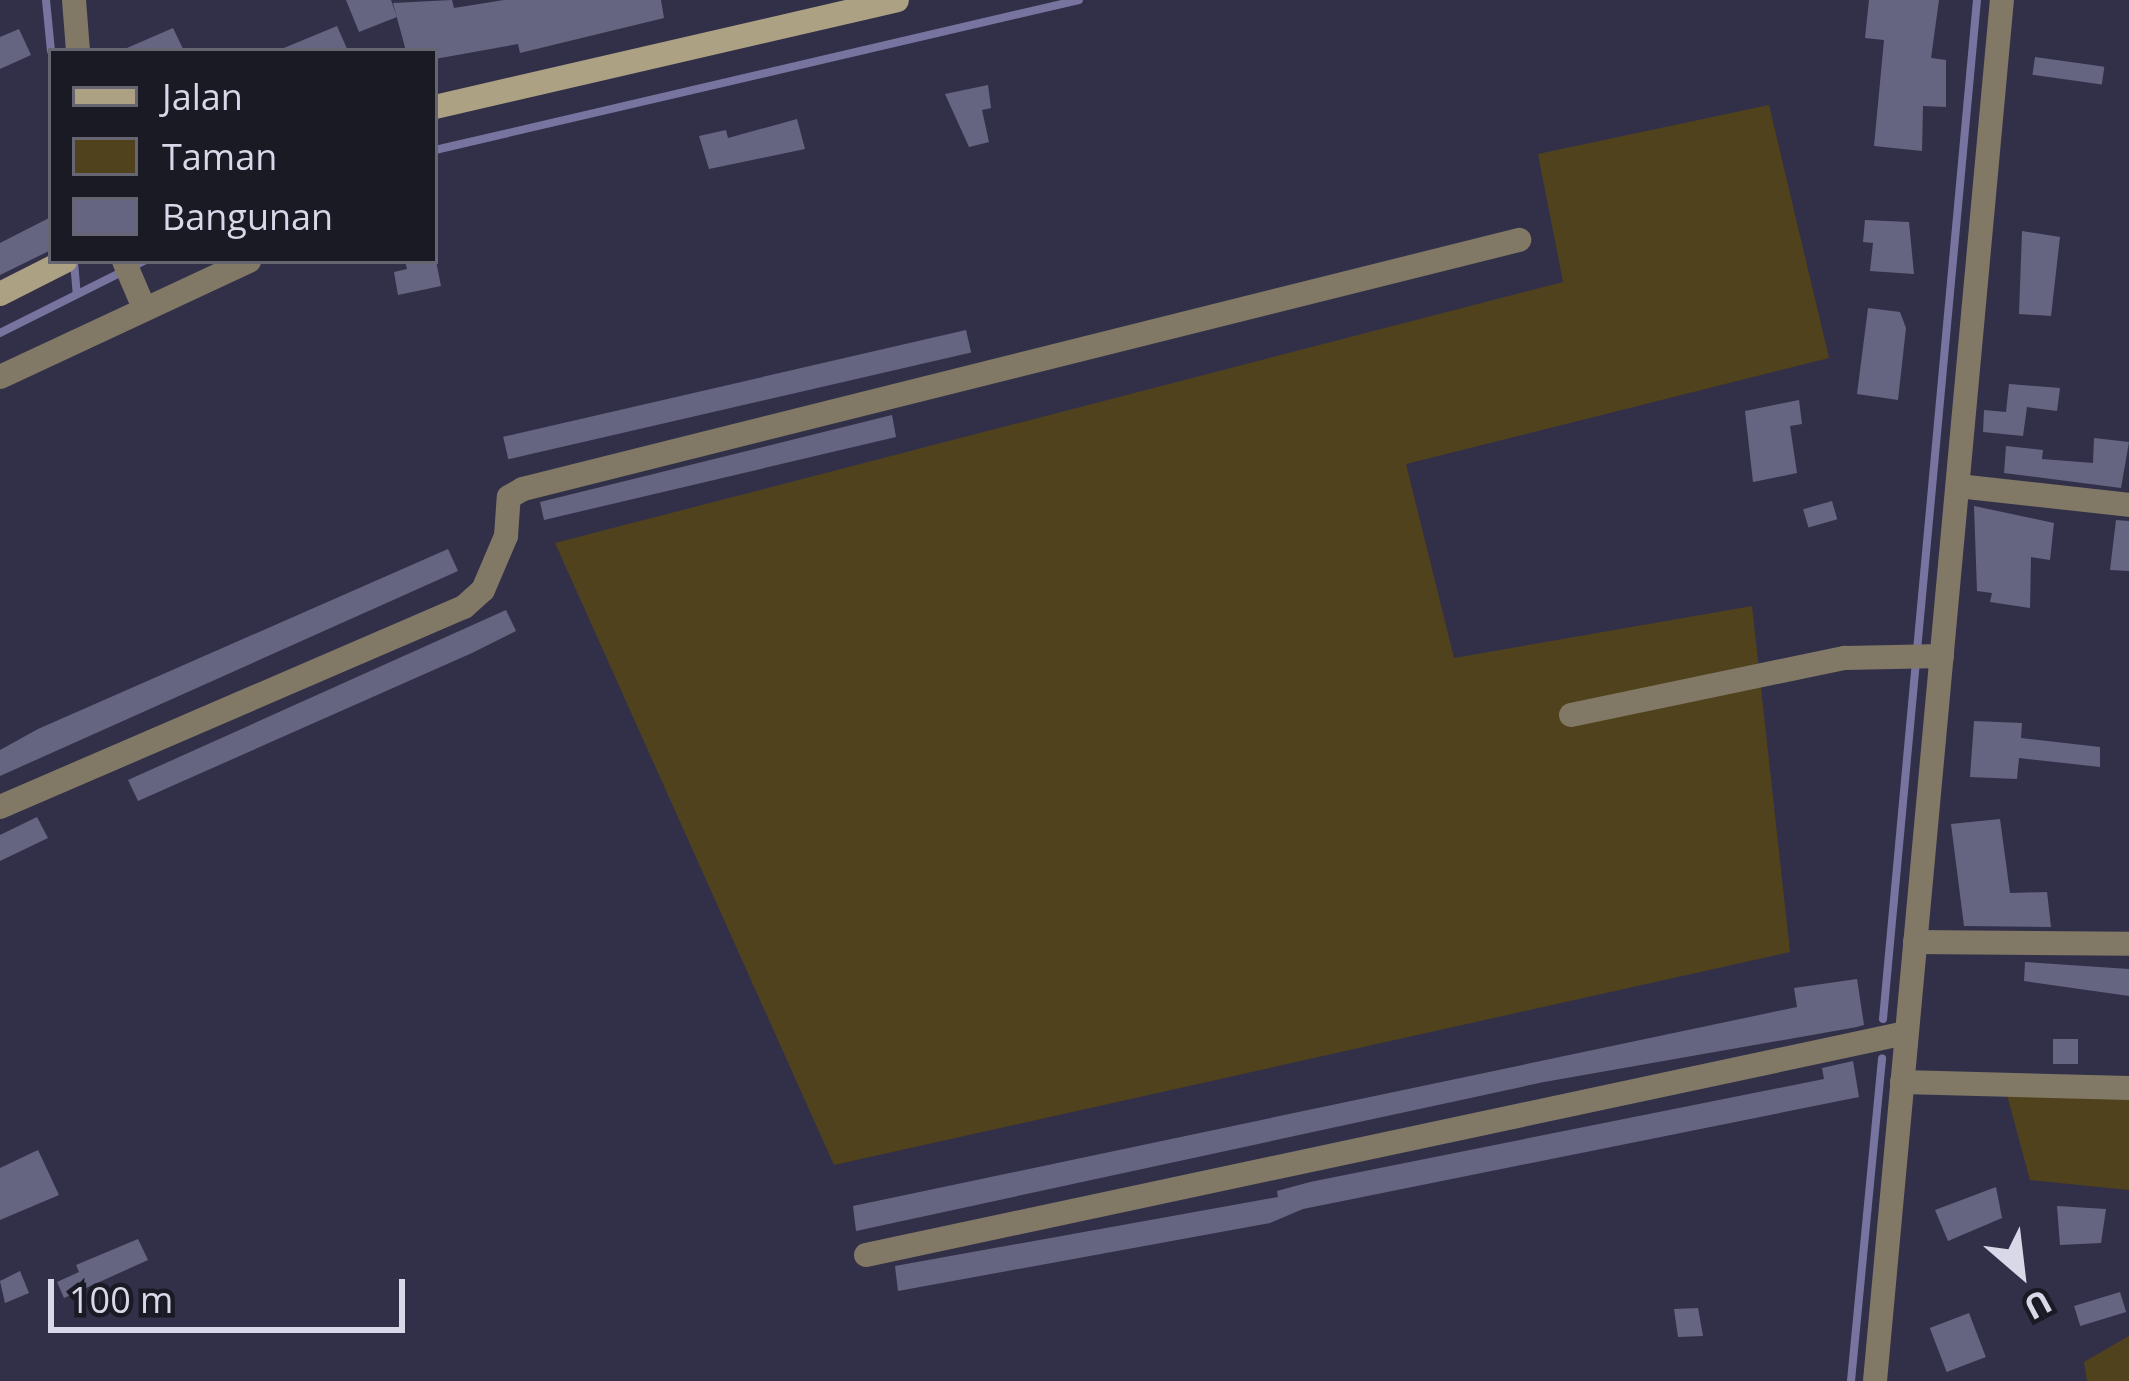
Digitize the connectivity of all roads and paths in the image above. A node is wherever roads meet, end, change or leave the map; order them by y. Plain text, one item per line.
1 (74, 0) edge
2 (897, 0) edge
3 (2002, 0) edge
4 (78, 48) edge
5 (438, 106) edge
6 (1519, 240) dead end
7 (59, 264) edge
8 (125, 264) edge
9 (242, 264) edge
10 (0, 294) edge
11 (141, 301) junction
12 (0, 377) edge
13 (1958, 486) junction
14 (2129, 505) edge
15 (1938, 656) junction
16 (1571, 716) dead end
17 (0, 808) edge
18 (1915, 942) junction
19 (2129, 944) edge
20 (1906, 1033) junction
21 (1902, 1082) junction
22 (2129, 1088) edge
23 (866, 1255) dead end
24 (1875, 1381) edge

1 - 4 street
2 - 5 street
3 - 13 street
6 - 17 street
7 - 10 street
8 - 11 street
9 - 11 street
11 - 12 street
13 - 14 street
13 - 15 street
15 - 16 street
15 - 18 street
18 - 19 street
18 - 20 street
20 - 21 street
20 - 23 street
21 - 22 street
21 - 24 street

